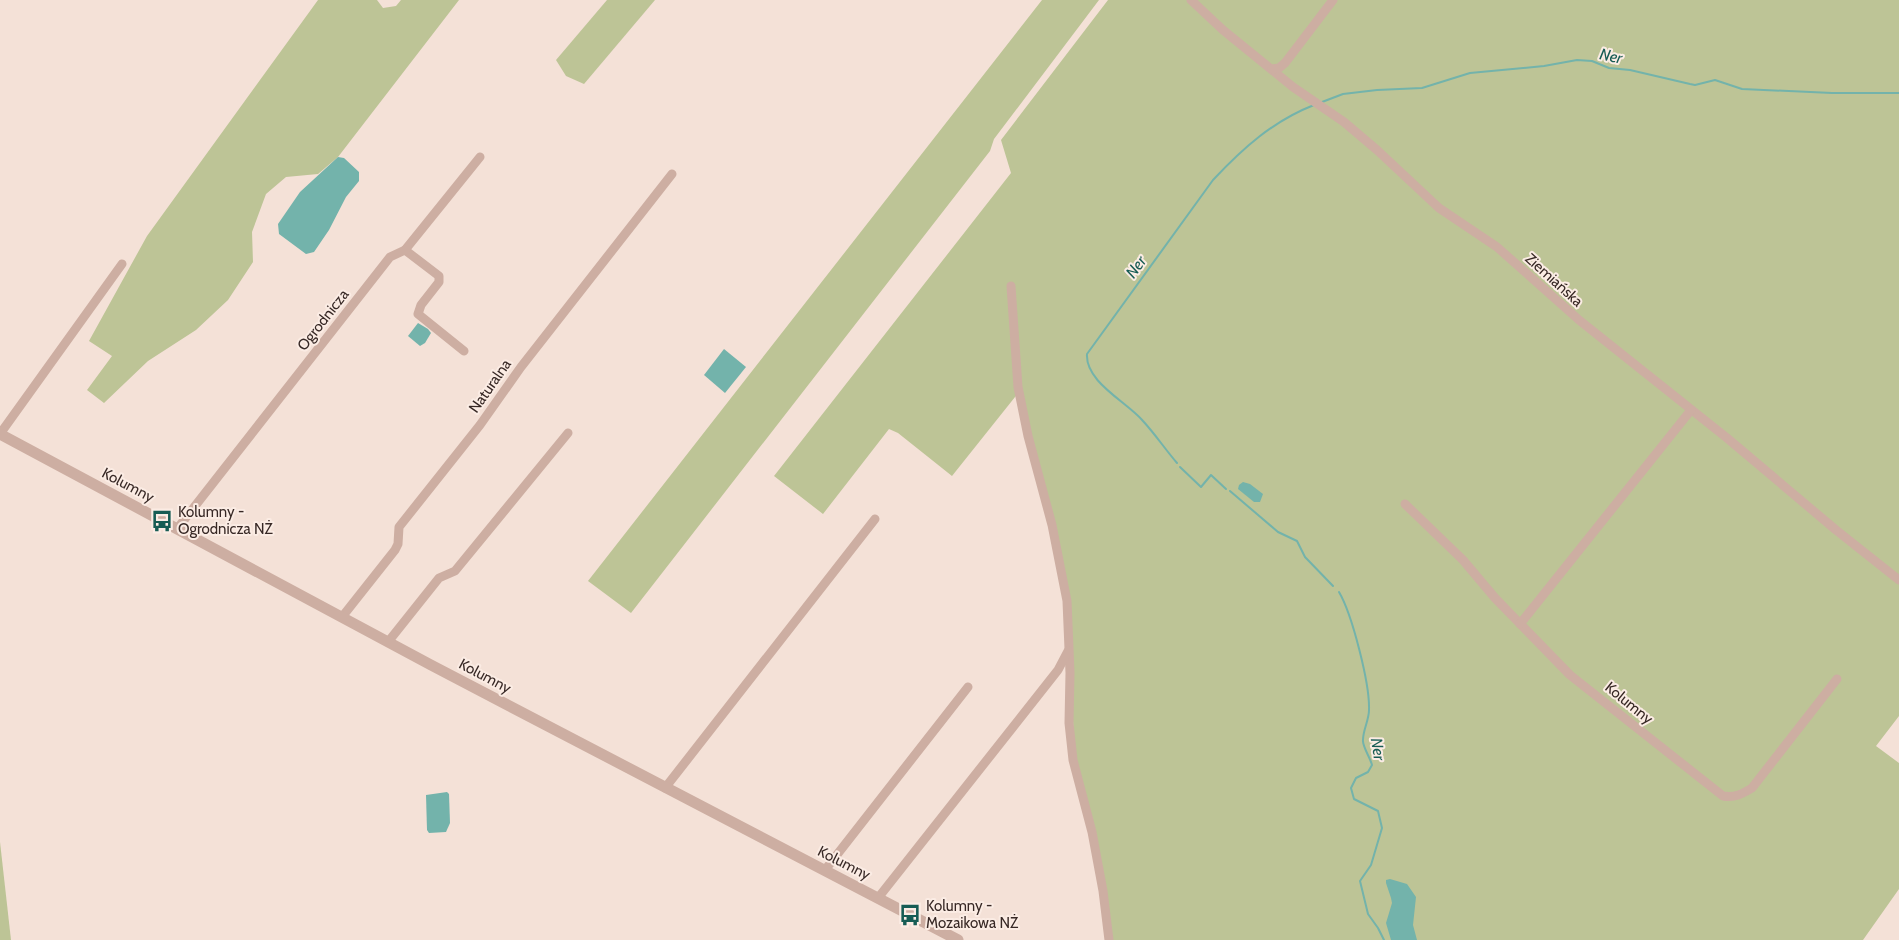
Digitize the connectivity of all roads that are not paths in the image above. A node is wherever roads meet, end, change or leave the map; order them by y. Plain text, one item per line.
1 (1191, 0) edge
2 (1333, 0) edge
3 (1272, 68) junction
4 (480, 158) dead end
5 (672, 174) dead end
6 (405, 250) junction
7 (122, 264) dead end
8 (1011, 286) dead end
9 (464, 352) dead end
10 (1691, 410) junction
11 (568, 432) dead end
12 (0, 434) edge
13 (1405, 504) dead end
14 (875, 519) dead end
15 (177, 529) junction
16 (1899, 580) edge
17 (342, 617) junction
18 (1520, 624) junction
19 (388, 642) junction
20 (1068, 651) junction
21 (1837, 679) dead end
22 (968, 687) dead end
23 (665, 788) junction
24 (825, 870) junction
25 (878, 898) junction
26 (958, 940) edge
27 (1109, 940) edge

1 - 3 street, Ziemiańska
2 - 3 street
3 - 10 street, Ziemiańska
4 - 6 street, Ogrodnicza
5 - 17 street, Naturalna
6 - 9 street
6 - 15 street, Ogrodnicza
7 - 12 street
8 - 20 street
10 - 16 street, Ziemiańska
10 - 18 street
11 - 19 street
12 - 15 street, Kolumny
13 - 18 street, Kolumny
14 - 23 street
15 - 17 street, Kolumny
17 - 19 street, Kolumny
18 - 21 street, Kolumny
19 - 23 street, Kolumny
20 - 25 street
20 - 27 street
22 - 24 street
23 - 24 street, Kolumny
24 - 25 street, Kolumny
25 - 26 street, Kolumny

